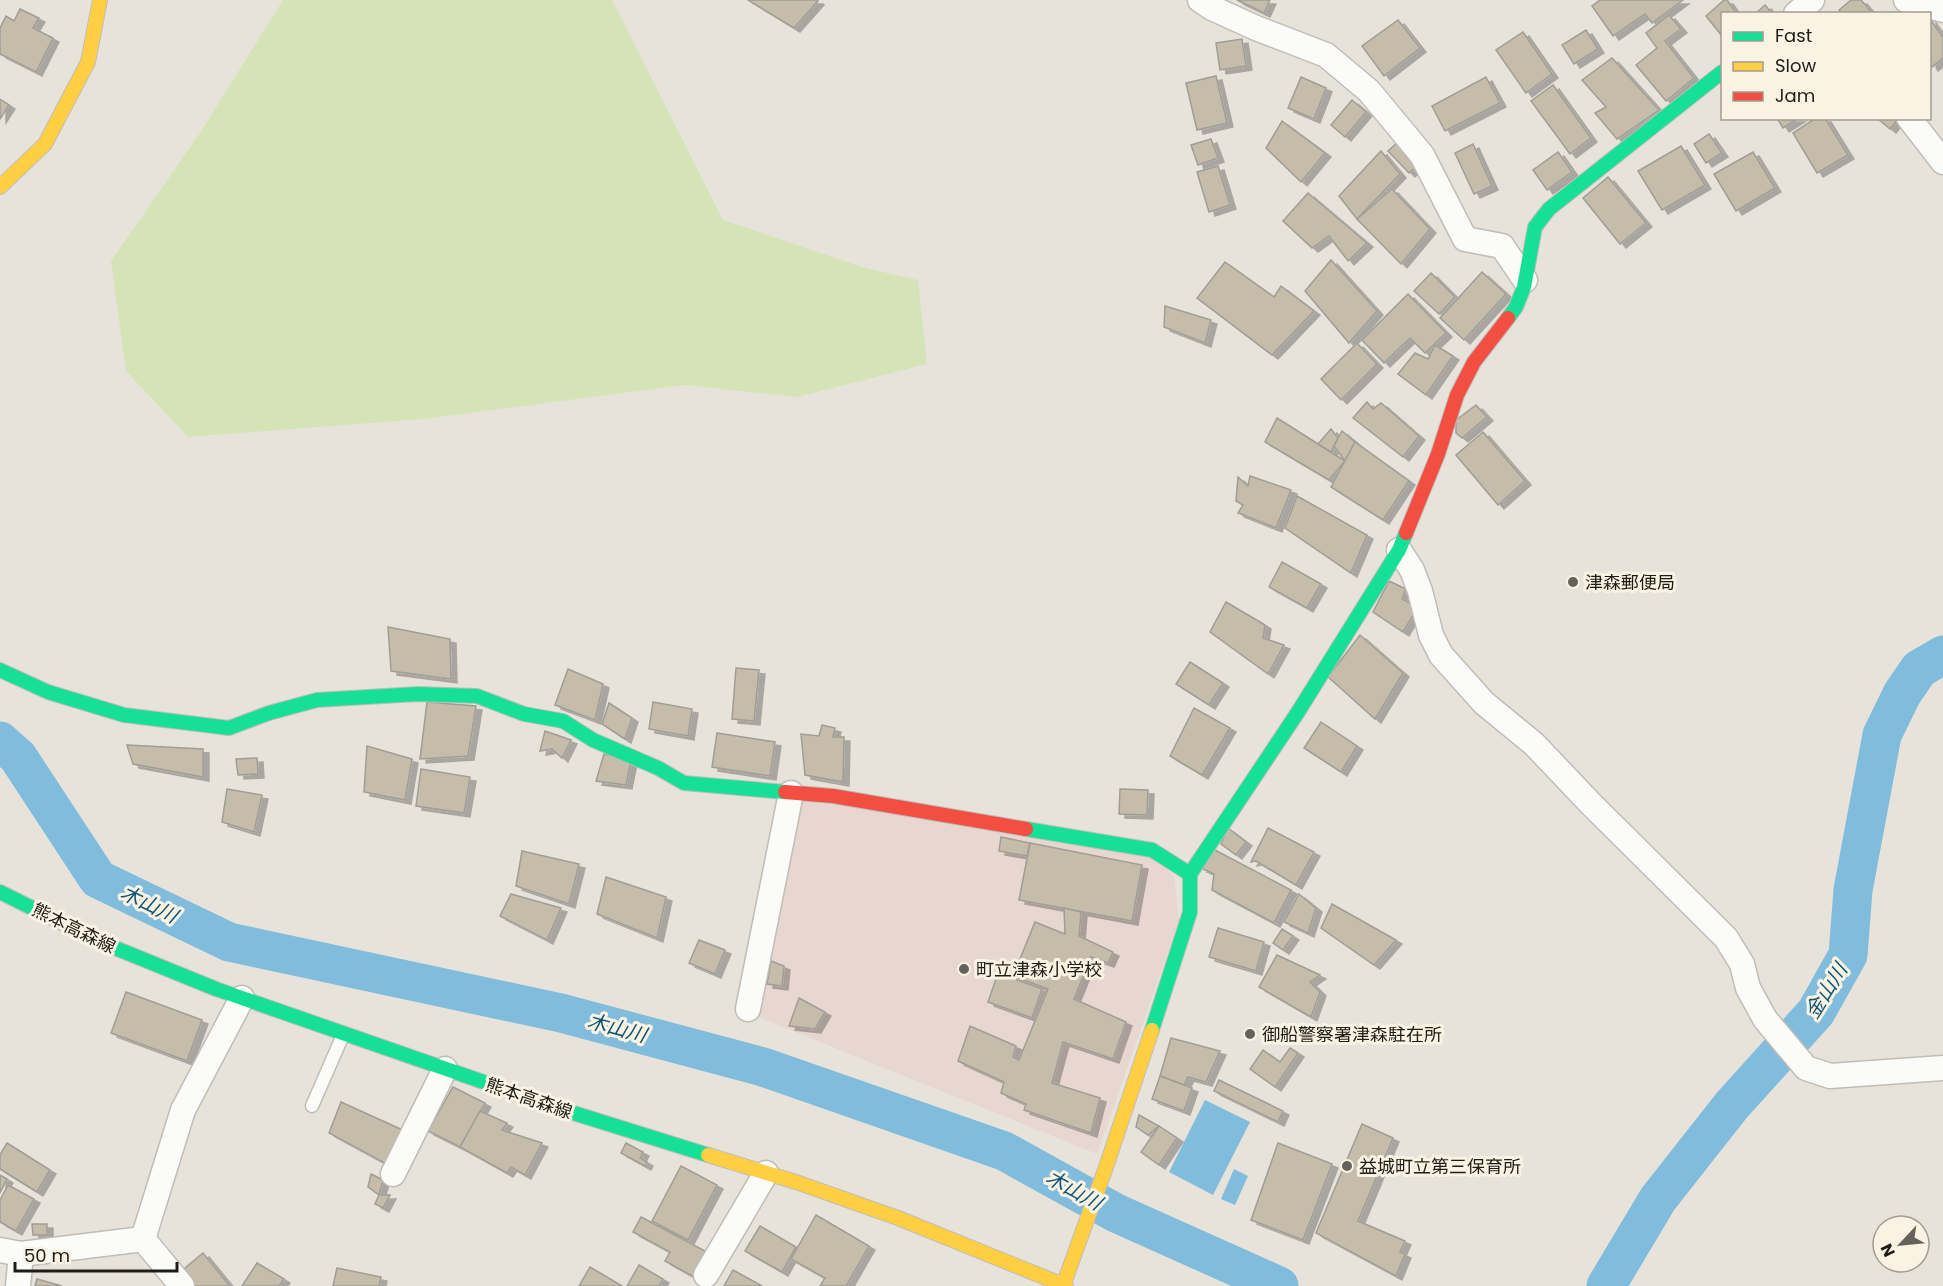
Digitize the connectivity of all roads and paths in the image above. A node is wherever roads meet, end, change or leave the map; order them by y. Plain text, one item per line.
1 (100, 0) edge
2 (1200, 0) edge
3 (1812, 0) edge
4 (1906, 0) edge
5 (1943, 10) edge
6 (1798, 12) edge
7 (1721, 73) edge
8 (1911, 120) edge
9 (1943, 162) edge
10 (0, 187) edge
11 (1525, 280) junction
12 (1399, 550) junction
13 (0, 670) edge
14 (791, 793) junction
15 (1190, 874) junction
16 (0, 892) edge
17 (242, 998) junction
18 (748, 1009) dead end
19 (343, 1034) junction
20 (1943, 1068) edge
21 (445, 1069) junction
22 (312, 1106) dead end
23 (766, 1173) junction
24 (393, 1174) dead end
25 (143, 1239) junction
26 (10, 1252) edge
27 (706, 1275) dead end
28 (18, 1286) edge
29 (182, 1286) edge
30 (1064, 1286) edge

1 - 10 street
2 - 11 street
3 - 6 street
4 - 5 street
7 - 11 street
8 - 9 street
11 - 12 street
12 - 15 street
12 - 20 street
13 - 14 street
14 - 15 street
14 - 18 street
15 - 30 street
16 - 17 street, 熊本高森線
17 - 19 street, 熊本高森線
17 - 25 street
19 - 21 street, 熊本高森線
19 - 22 lane
21 - 23 street, 熊本高森線
21 - 24 street
23 - 27 street
23 - 30 street, 熊本高森線
25 - 26 street
25 - 29 street
26 - 28 street

